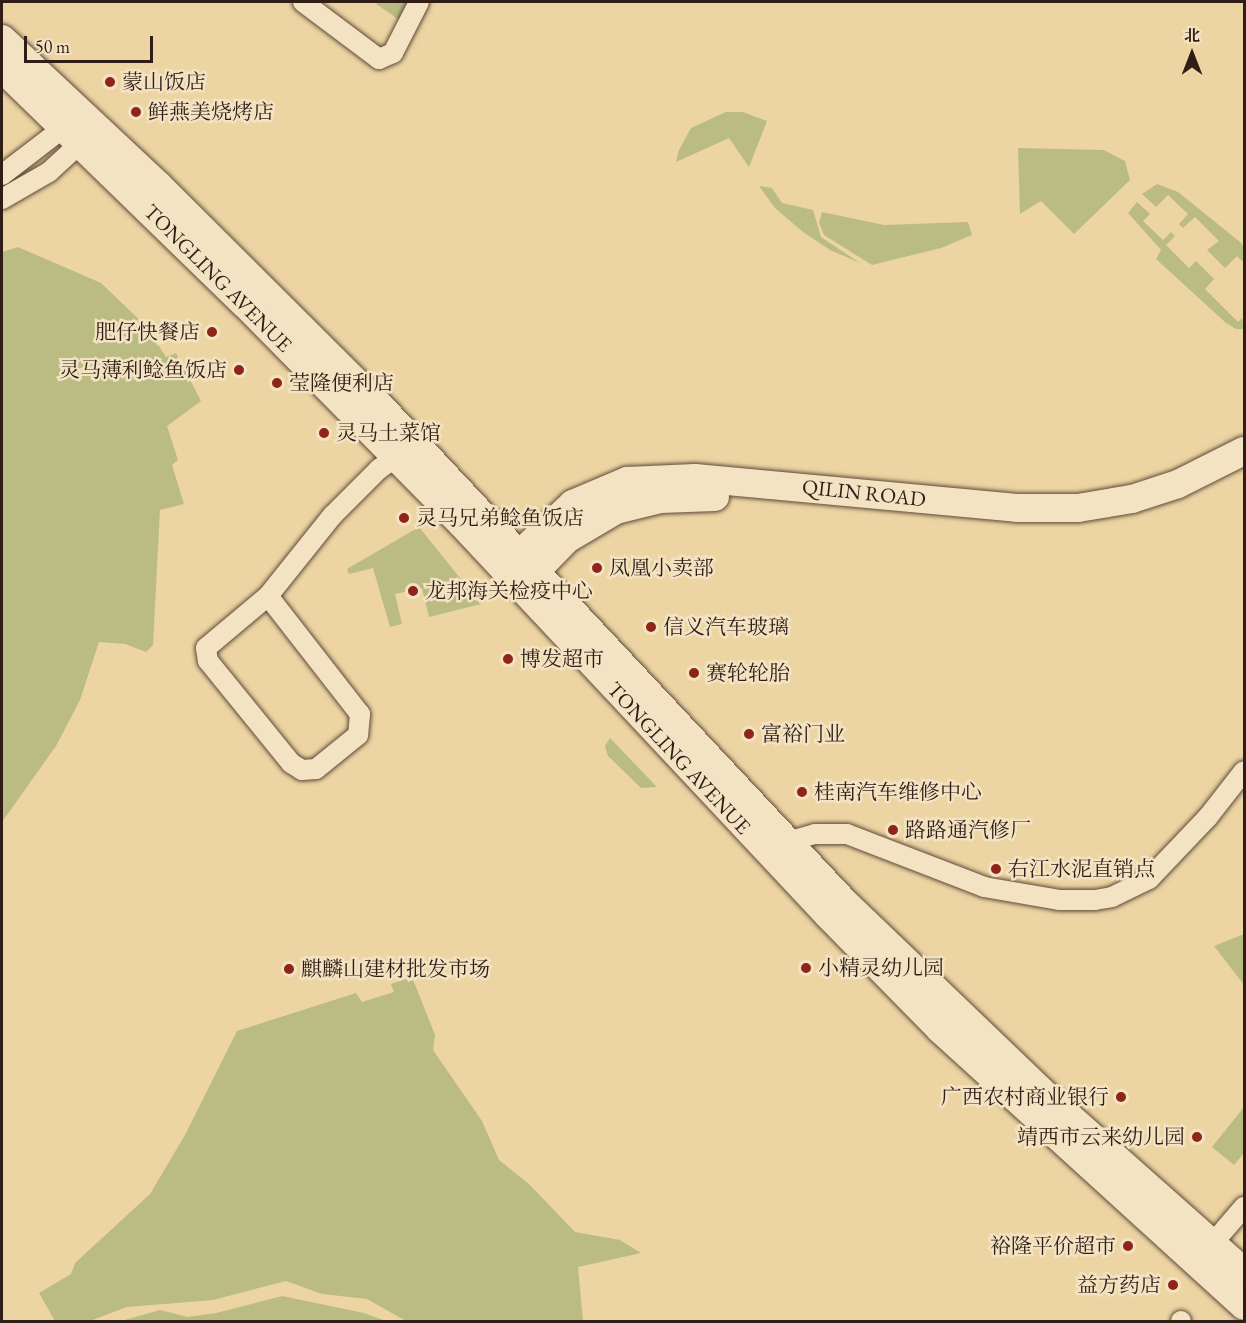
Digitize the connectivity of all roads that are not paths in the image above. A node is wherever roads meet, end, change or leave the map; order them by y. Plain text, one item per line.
1 (303, 2) edge
2 (419, 2) edge
3 (2, 39) edge
4 (2, 68) edge
5 (80, 128) junction
6 (2, 175) edge
7 (2, 199) edge
8 (1245, 452) edge
9 (396, 457) junction
10 (1245, 470) edge
11 (520, 571) junction
12 (268, 596) junction
13 (1245, 771) edge
14 (787, 842) junction
15 (1245, 1207) edge
16 (1213, 1243) junction
17 (1245, 1272) edge
18 (1245, 1306) edge

1 - 2 street
3 - 5 main road, TONGLING AVENUE
4 - 5 main road, TONGLING AVENUE
5 - 6 street
5 - 7 street
5 - 9 main road, TONGLING AVENUE
5 - 11 main road, TONGLING AVENUE
8 - 11 main road, QILIN ROAD
9 - 11 main road, TONGLING AVENUE
9 - 12 street
10 - 11 main road, QILIN ROAD
11 - 14 main road, TONGLING AVENUE
11 - 18 main road, TONGLING AVENUE
12 - 12 street
13 - 14 street
14 - 16 main road, TONGLING AVENUE
15 - 16 street
16 - 17 main road, TONGLING AVENUE

